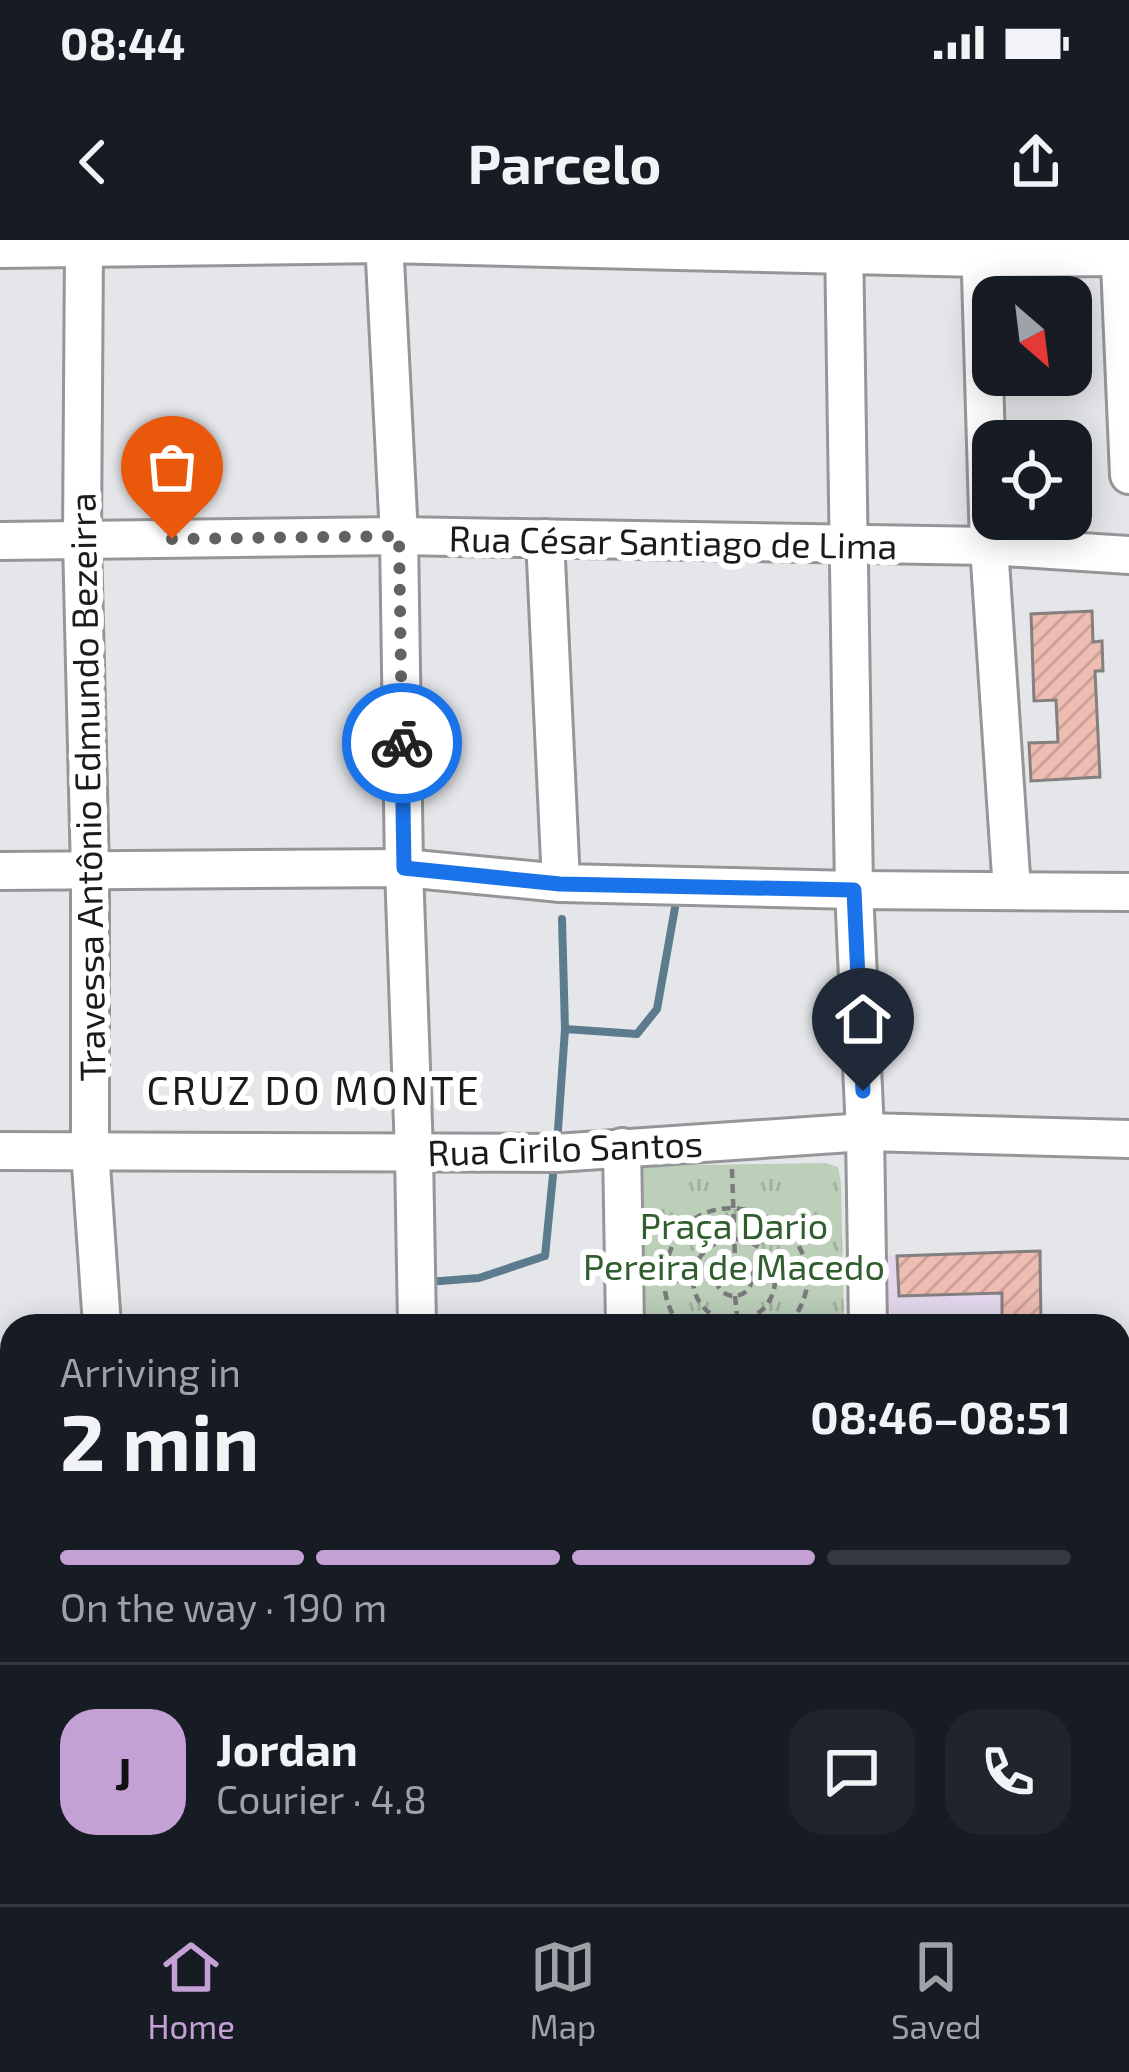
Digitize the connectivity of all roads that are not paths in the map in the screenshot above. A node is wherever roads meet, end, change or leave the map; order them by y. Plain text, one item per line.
1 (384, 242) edge
2 (84, 248) junction
3 (844, 248) edge
4 (0, 249) edge
5 (980, 249) edge
6 (1122, 251) edge
7 (1129, 475) edge
8 (399, 536) junction
9 (545, 538) junction
10 (82, 540) junction
11 (0, 541) edge
12 (849, 544) junction
13 (989, 546) junction
14 (1129, 556) edge
15 (404, 868) junction
16 (0, 871) edge
17 (90, 872) junction
18 (560, 884) junction
19 (854, 890) junction
20 (1012, 891) junction
21 (1129, 892) edge
22 (865, 1132) junction
23 (1129, 1139) edge
24 (622, 1147) junction
25 (90, 1150) junction
26 (0, 1151) edge
27 (415, 1153) junction
28 (101, 1314) edge
29 (417, 1314) edge
30 (625, 1314) edge
31 (868, 1314) edge

1 - 2 street
1 - 3 street
1 - 8 street
2 - 4 street
2 - 10 street, Travessa Antônio Edmundo Bezeirra
3 - 5 street
3 - 12 street
5 - 6 street
5 - 13 street
6 - 7 street
8 - 9 street, Rua César Santiago de Lima
8 - 10 street, Rua César Santiago de Lima
8 - 15 street
9 - 12 street, Rua César Santiago de Lima
9 - 18 street
10 - 11 street, Rua César Santiago de Lima
10 - 17 street, Travessa Antônio Edmundo Bezeirra
12 - 13 street, Rua César Santiago de Lima
12 - 19 street
13 - 14 street, Rua César Santiago de Lima
13 - 20 street
15 - 17 street
15 - 18 street
15 - 27 street
16 - 17 street
17 - 25 street, Travessa Antônio Edmundo Bezeirra
18 - 19 street
19 - 20 street
19 - 22 street
20 - 21 street
22 - 23 street, Rua Cirilo Santos
22 - 24 street, Rua Cirilo Santos
22 - 31 street
24 - 27 street, Rua Cirilo Santos
24 - 30 street
25 - 26 street, Rua Cirilo Santos
25 - 27 street, Rua Cirilo Santos
25 - 28 street, Travessa Antônio Edmundo Bezeirra
27 - 29 street

